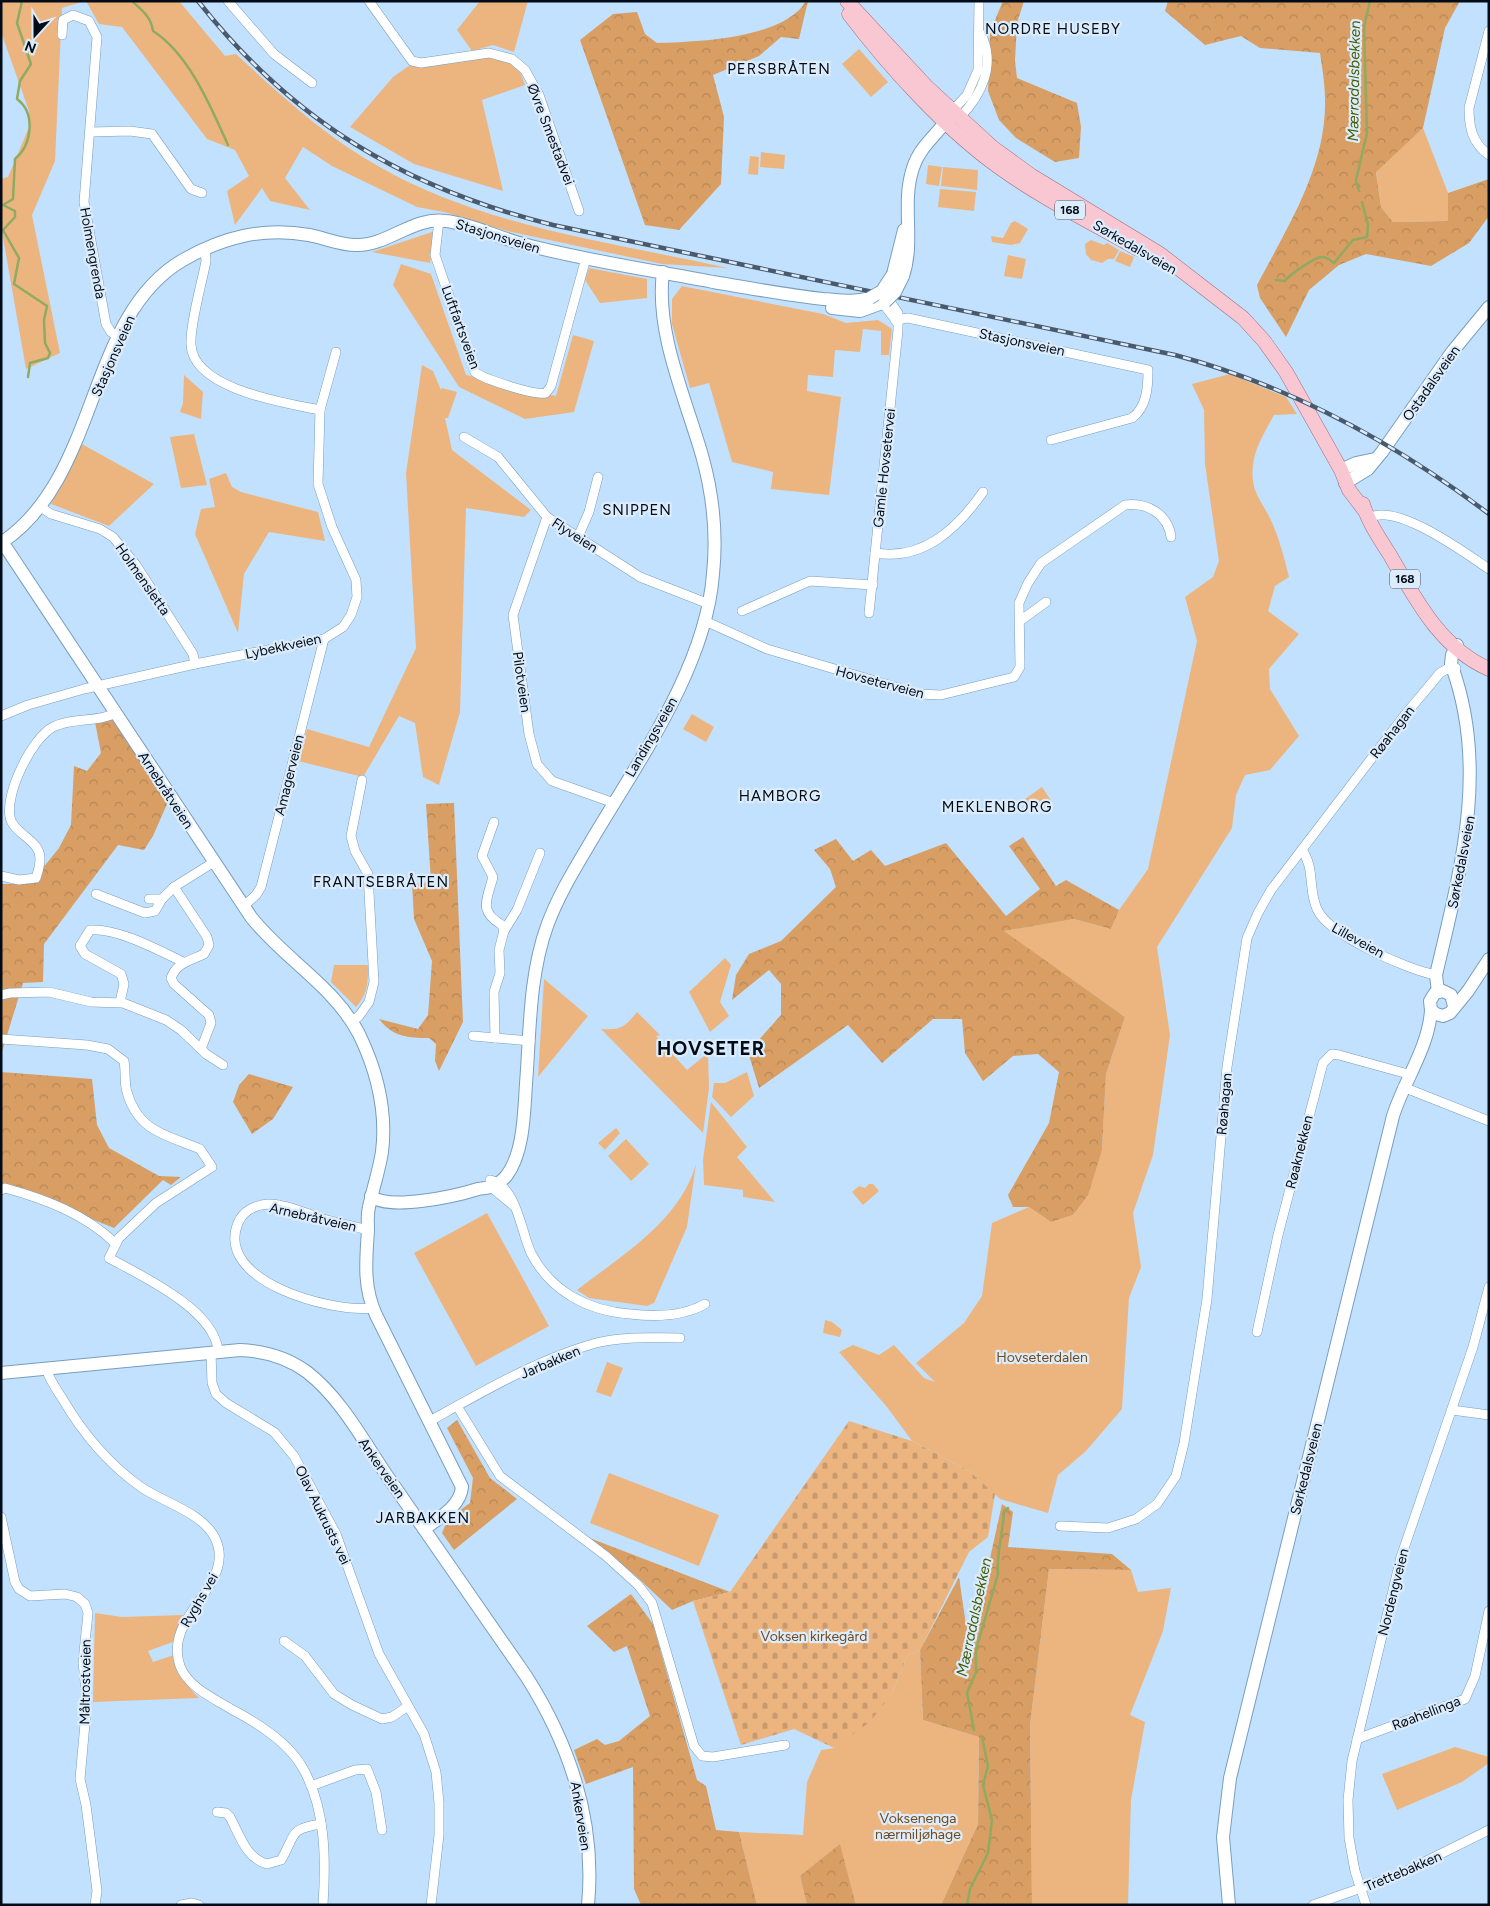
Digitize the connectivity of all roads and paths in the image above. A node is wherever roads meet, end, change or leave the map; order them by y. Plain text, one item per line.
1 (228, 1) edge
2 (369, 1) edge
3 (840, 1) edge
4 (846, 1) edge
5 (980, 1) edge
6 (1489, 31) edge
7 (62, 35) dead end
8 (312, 83) dead end
9 (953, 117) junction
10 (92, 132) junction
11 (1489, 154) edge
12 (202, 193) dead end
13 (579, 211) dead end
14 (439, 220) junction
15 (205, 249) junction
16 (586, 258) junction
17 (667, 273) junction
18 (881, 300) junction
19 (1489, 307) edge
20 (897, 320) junction
21 (119, 338) junction
22 (336, 352) dead end
23 (320, 410) junction
24 (464, 437) dead end
25 (1051, 440) dead end
26 (598, 477) dead end
27 (1345, 478) junction
28 (983, 492) dead end
29 (40, 507) junction
30 (1367, 514) junction
31 (548, 517) junction
32 (578, 537) junction
33 (1171, 537) dead end
34 (2, 542) edge
35 (875, 553) junction
36 (1489, 569) edge
37 (873, 585) junction
38 (1046, 602) dead end
39 (709, 604) junction
40 (742, 611) dead end
41 (869, 613) dead end
42 (705, 621) junction
43 (1020, 621) junction
44 (324, 639) junction
45 (1459, 648) junction
46 (195, 664) junction
47 (1489, 667) edge
48 (1454, 669) junction
49 (98, 687) junction
50 (116, 713) junction
51 (1, 716) edge
52 (362, 780) dead end
53 (614, 803) junction
54 (494, 822) dead end
55 (1302, 850) junction
56 (540, 853) dead end
57 (214, 862) junction
58 (1, 876) edge
59 (174, 887) junction
60 (96, 894) dead end
61 (149, 899) dead end
62 (162, 899) junction
63 (244, 906) junction
64 (504, 931) junction
65 (1489, 959) edge
66 (183, 962) junction
67 (1436, 975) junction
68 (1472, 982) junction
69 (1443, 992) junction
70 (1, 995) edge
71 (120, 1002) junction
72 (1454, 1006) junction
73 (1431, 1010) junction
74 (1443, 1016) junction
75 (352, 1022) junction
76 (473, 1036) dead end
77 (494, 1038) junction
78 (1, 1039) edge
79 (1425, 1040) junction
80 (530, 1041) junction
81 (201, 1049) junction
82 (222, 1065) dead end
83 (1408, 1074) junction
84 (1403, 1087) junction
85 (1489, 1121) edge
86 (490, 1184) junction
87 (1, 1190) edge
88 (376, 1193) junction
89 (368, 1230) junction
90 (115, 1244) junction
91 (1489, 1288) edge
92 (705, 1304) dead end
93 (372, 1308) junction
94 (1258, 1332) dead end
95 (680, 1338) dead end
96 (215, 1352) junction
97 (46, 1368) junction
98 (1, 1373) edge
99 (457, 1406) junction
100 (1452, 1410) junction
101 (1489, 1415) edge
102 (430, 1420) junction
103 (1, 1518) edge
104 (1060, 1526) dead end
105 (424, 1529) junction
106 (1489, 1611) edge
107 (284, 1641) dead end
108 (408, 1706) junction
109 (1357, 1739) junction
110 (785, 1745) dead end
111 (311, 1786) junction
112 (217, 1812) dead end
113 (321, 1824) junction
114 (382, 1830) dead end
115 (1489, 1830) edge
116 (1361, 1888) junction
117 (95, 1905) edge
118 (181, 1905) edge
119 (199, 1905) edge
120 (323, 1905) edge
121 (431, 1905) edge
122 (588, 1905) edge
123 (1229, 1905) edge
124 (1314, 1905) edge
125 (1366, 1905) edge

1 - 8 street
2 - 13 street, Øvre Smestadvei
3 - 9 main road, Sørkedalsveien / 168
4 - 9 main road, Sørkedalsveien / 168
5 - 9 street
6 - 11 street
7 - 10 street, Holmengrenda
9 - 18 street, bridge
9 - 27 main road, Sørkedalsveien / 168
10 - 12 street
10 - 21 street, Holmengrenda
14 - 15 street, Stasjonsveien
14 - 16 street, Stasjonsveien
14 - 16 street, Luftfartsveien
15 - 21 street, Stasjonsveien
15 - 23 street
16 - 17 street, Stasjonsveien
17 - 18 street, Stasjonsveien
17 - 39 street, Landingsveien
18 - 20 street
19 - 27 street, Ostadalsveien
20 - 25 street, Stasjonsveien
20 - 35 street, Gamle Hovsetervei
21 - 29 street, Stasjonsveien
22 - 23 street, Lybekkveien
23 - 44 street, Lybekkveien
24 - 31 street, Flyveien
26 - 32 street
27 - 30 main road, Sørkedalsveien / 168
28 - 35 street
29 - 34 street, Stasjonsveien
29 - 46 street, Holmensletta
30 - 36 street
30 - 45 main road, Sørkedalsveien / 168
31 - 32 street, Flyveien
31 - 53 street, Pilotveien
32 - 39 street, Flyveien
33 - 43 street, Hovseterveien
34 - 49 street, Arnebråtveien
35 - 37 street, Gamle Hovsetervei
37 - 40 street
37 - 41 street, Gamle Hovsetervei
38 - 43 street
39 - 42 street, Landingsveien
42 - 43 street, Hovseterveien
42 - 53 street, Landingsveien
44 - 46 street, Lybekkveien
44 - 63 street, Amagerveien
45 - 47 main road, 168
45 - 48 street, Sørkedalsveien
46 - 49 street, Lybekkveien
48 - 55 street, Røahagan
48 - 67 street, Sørkedalsveien
49 - 50 street, Arnebråtveien
49 - 51 street, Lybekkveien
50 - 57 street, Arnebråtveien
50 - 58 street
52 - 75 street
53 - 80 street, Landingsveien
54 - 64 street
55 - 67 street, Lilleveien
55 - 104 street, Røahagan
56 - 64 street
57 - 59 street
57 - 63 street, Arnebråtveien
59 - 62 street
59 - 66 street
60 - 62 street
61 - 62 street
63 - 75 street, Arnebråtveien
64 - 77 street
65 - 68 street
66 - 71 street
66 - 81 street
67 - 69 street, Sørkedalsveien
68 - 69 street
68 - 72 street
69 - 72 street
69 - 73 street
70 - 71 street
71 - 81 street
72 - 74 street
73 - 74 street
73 - 79 street, Sørkedalsveien
74 - 79 street, Sørkedalsveien
75 - 88 street, Arnebråtveien
76 - 77 street
77 - 80 street
78 - 90 street
79 - 83 street, Sørkedalsveien
80 - 86 street, Landingsveien
81 - 82 street
83 - 84 street, Sørkedalsveien
83 - 94 street, Røaknekken
84 - 85 street
84 - 123 street, Sørkedalsveien
86 - 88 street, Landingsveien
86 - 92 street
87 - 90 street
88 - 89 street, Arnebråtveien
89 - 93 street, Arnebråtveien
89 - 93 street, Arnebråtveien
90 - 96 street, Olav Aukrusts vei
91 - 100 street, Nordengveien
93 - 102 street, Arnebråtveien
95 - 99 street, Jarbakken
96 - 97 street, Ankerveien
96 - 105 street, Ankerveien
96 - 108 street, Olav Aukrusts vei
97 - 98 street, Ankerveien
97 - 111 street, Ryghs vei
99 - 102 street, Jarbakken
99 - 110 street
100 - 101 street
100 - 109 street, Nordengveien
102 - 105 street, Arnebråtveien
103 - 117 street, Måltrostveien
105 - 122 street, Ankerveien
106 - 109 street, Røahellinga
107 - 108 street
108 - 121 street, Olav Aukrusts vei
109 - 116 street, Nordengveien
111 - 113 street, Ryghs vei
111 - 114 street
112 - 113 street
113 - 120 street, Ryghs vei
115 - 116 street, Trettebakken
116 - 124 street, Trettebakken
116 - 125 street, Nordengveien
118 - 119 street

